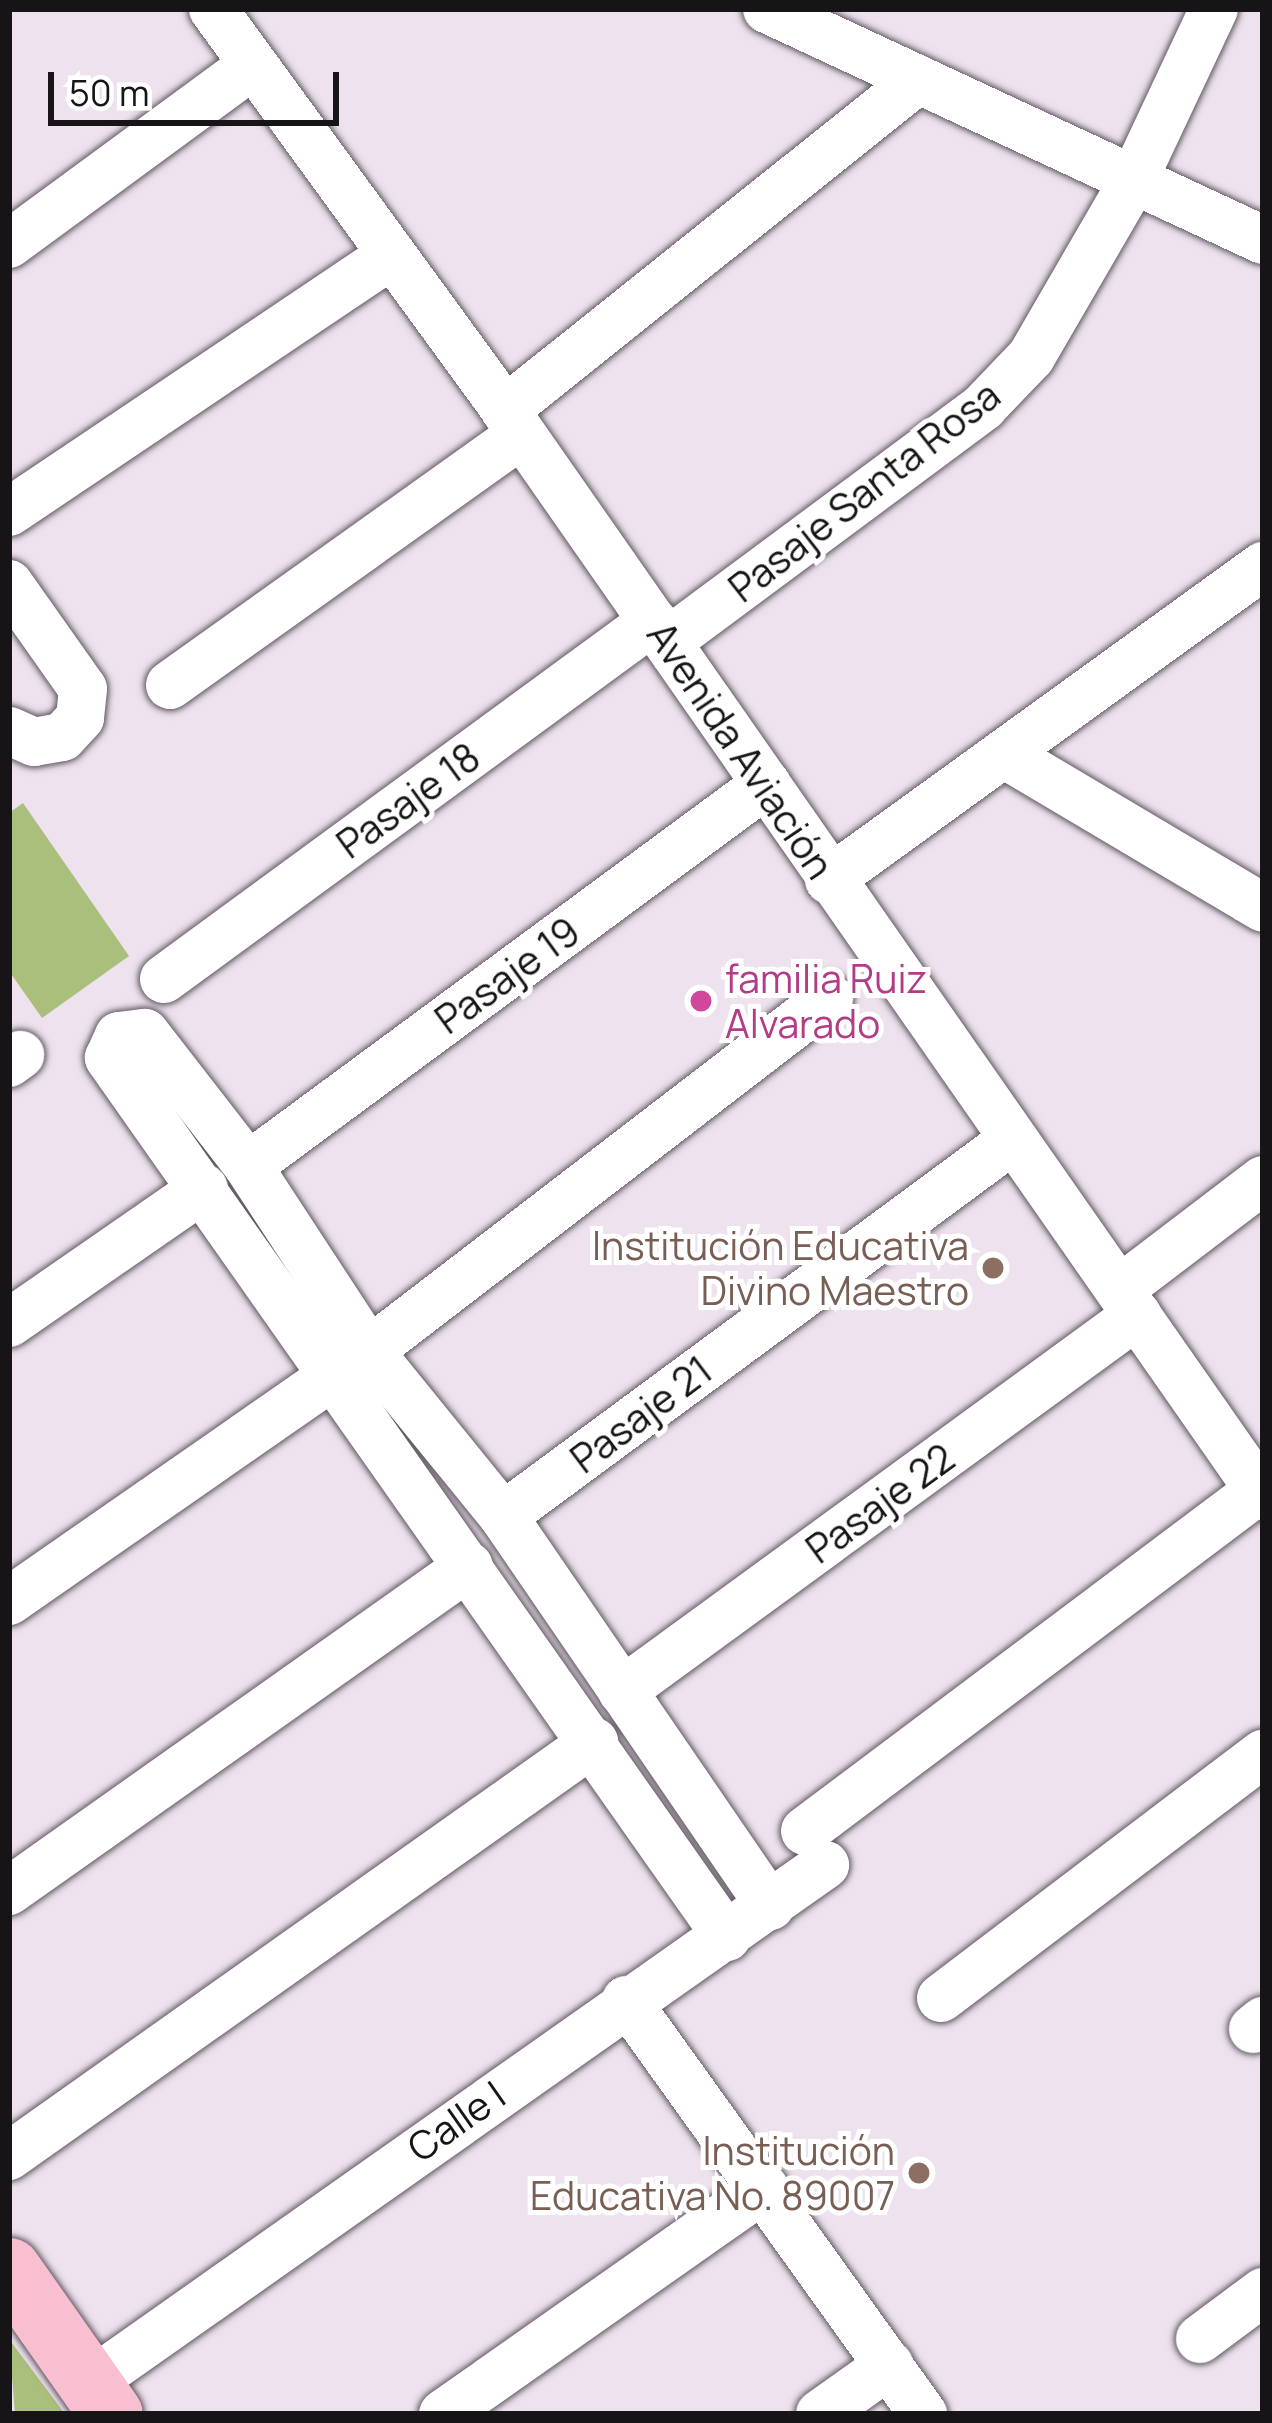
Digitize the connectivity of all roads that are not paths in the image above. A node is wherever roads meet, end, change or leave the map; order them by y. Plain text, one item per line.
1 (213, 9) edge
2 (767, 9) edge
3 (1214, 9) edge
4 (254, 65) junction
5 (918, 80) junction
6 (1133, 182) junction
7 (1263, 240) edge
8 (9, 244) edge
9 (390, 256) junction
10 (513, 422) junction
11 (9, 512) edge
12 (1263, 566) edge
13 (9, 584) edge
14 (660, 632) junction
15 (170, 686) dead end
16 (9, 731) edge
17 (1004, 754) junction
18 (766, 784) junction
19 (830, 880) junction
20 (1263, 908) edge
21 (164, 979) dead end
22 (829, 998) dead end
23 (1010, 1141) junction
24 (248, 1166) junction
25 (1263, 1180) edge
26 (204, 1188) junction
27 (1129, 1302) junction
28 (9, 1323) edge
29 (369, 1351) junction
30 (328, 1378) junction
31 (1261, 1493) edge
32 (503, 1516) junction
33 (469, 1566) junction
34 (9, 1601) edge
35 (622, 1691) junction
36 (594, 1742) junction
37 (1263, 1754) edge
38 (9, 1891) edge
39 (770, 1906) junction
40 (727, 1937) junction
41 (941, 1998) dead end
42 (626, 2000) junction
43 (9, 2156) edge
44 (765, 2188) junction
45 (9, 2269) edge
46 (1263, 2292) edge
47 (1200, 2338) dead end
48 (889, 2365) junction
49 (101, 2398) edge
50 (443, 2414) edge
51 (820, 2414) edge
52 (923, 2414) edge

1 - 4 street, Avenida Aviación
2 - 5 street
3 - 6 street, Pasaje Santa Rosa
4 - 8 street
4 - 9 street, Avenida Aviación
5 - 6 street
5 - 10 street
6 - 7 street
6 - 14 street, Pasaje Santa Rosa
9 - 10 street, Avenida Aviación
9 - 11 street
10 - 14 street, Avenida Aviación
10 - 15 street
12 - 17 street
13 - 16 street
14 - 18 street, Avenida Aviación
14 - 21 street, Pasaje 18
17 - 19 street
17 - 20 street
18 - 19 street, Avenida Aviación
18 - 24 street, Pasaje 19
19 - 23 street, Avenida Aviación
22 - 29 street
23 - 27 street, Avenida Aviación
23 - 32 street, Pasaje 21
24 - 26 street
24 - 29 street
25 - 27 street, Pasaje 22
26 - 28 street
26 - 30 street
27 - 31 street, Avenida Aviación
27 - 35 street, Pasaje 22
29 - 30 street
29 - 32 street
30 - 33 street
30 - 34 street
31 - 39 street, Calle I
32 - 35 street
33 - 36 street
33 - 38 street
35 - 39 street
36 - 40 street
36 - 43 street
37 - 41 street
39 - 40 street, Calle I
40 - 42 street, Calle I
42 - 44 street
42 - 49 street, Calle I
44 - 48 street
44 - 50 street
45 - 49 main road
46 - 47 street
48 - 51 street
48 - 52 street

